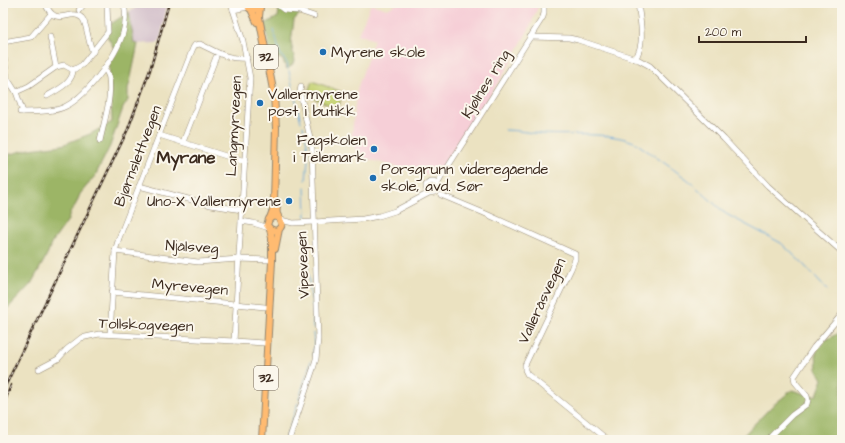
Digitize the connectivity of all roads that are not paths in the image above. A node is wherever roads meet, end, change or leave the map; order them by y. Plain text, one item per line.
1 (45, 3) edge
2 (84, 3) edge
3 (107, 3) edge
4 (124, 3) edge
5 (242, 3) edge
6 (275, 3) edge
7 (544, 3) edge
8 (638, 3) edge
9 (262, 5) edge
10 (232, 6) edge
11 (249, 7) edge
12 (79, 10) dead end
13 (51, 14) junction
14 (314, 16) dead end
15 (530, 36) junction
16 (50, 37) dead end
17 (3, 42) edge
18 (3, 51) edge
19 (93, 52) junction
20 (216, 57) dead end
21 (247, 58) junction
22 (635, 59) junction
23 (56, 67) junction
24 (104, 68) junction
25 (73, 70) junction
26 (301, 86) dead end
27 (16, 92) junction
28 (47, 96) dead end
29 (274, 107) junction
30 (159, 135) junction
31 (100, 141) dead end
32 (183, 142) junction
33 (276, 150) junction
34 (245, 162) junction
35 (442, 176) junction
36 (432, 181) junction
37 (437, 185) junction
38 (139, 186) junction
39 (428, 191) junction
40 (441, 195) dead end
41 (242, 210) junction
42 (269, 218) junction
43 (280, 219) junction
44 (241, 221) junction
45 (253, 222) junction
46 (314, 222) junction
47 (293, 223) junction
48 (269, 229) junction
49 (280, 229) junction
50 (115, 250) junction
51 (842, 252) edge
52 (239, 259) junction
53 (270, 260) junction
54 (112, 292) junction
55 (237, 304) junction
56 (265, 307) dead end
57 (842, 314) edge
58 (110, 334) junction
59 (234, 341) junction
60 (264, 343) dead end
61 (39, 369) dead end
62 (771, 436) dead end
63 (262, 440) edge
64 (289, 440) edge
65 (608, 440) edge

1 - 13 street
2 - 12 street
3 - 19 street
4 - 24 street
5 - 10 street
6 - 14 street
7 - 15 street, Kjølnes ring
8 - 22 street
9 - 11 main road, 32
9 - 29 main road, 32
10 - 11 street
10 - 21 street, Langmyrvegen
11 - 29 main road, 32
13 - 17 street
13 - 19 street
15 - 22 street
15 - 35 street, Kjølnes ring
16 - 23 street
18 - 27 street
19 - 25 street
20 - 32 street
21 - 30 street, Bjørnslettvegen
21 - 34 street, Langmyrvegen
22 - 51 street
23 - 25 street
23 - 27 street
24 - 27 street
24 - 31 street
25 - 28 street
26 - 46 street, Vipevegen
29 - 33 main road, 32
30 - 32 street
30 - 38 street, Bjørnslettvegen
32 - 34 street
33 - 42 main road, 32
33 - 43 main road, 32
34 - 41 street, Langmyrvegen
35 - 36 street
35 - 37 street, Kjølnes ring
36 - 37 street
36 - 39 street
37 - 39 street
38 - 41 street
38 - 50 street, Bjørnslettvegen
39 - 46 street
40 - 65 street, Valleråsvegen
41 - 44 street, Langmyrvegen
42 - 43 main road
42 - 45 street
42 - 48 main road, 32
43 - 47 street
43 - 49 main road, 32
44 - 45 street
44 - 52 street, Langmyrvegen
45 - 48 street
46 - 47 street
46 - 64 street, Vipevegen
47 - 49 street
48 - 49 main road
48 - 53 main road, 32
49 - 53 main road, 32
50 - 52 street, Njålsveg
50 - 54 street, Bjørnslettvegen
52 - 53 street, Njålsveg
52 - 55 street, Langmyrvegen
53 - 63 main road, 32
54 - 55 street, Myrevegen
54 - 58 street, Bjørnslettvegen
55 - 56 street, Myrevegen
55 - 59 street, Langmyrvegen
57 - 62 street
58 - 59 street, Tollskogvegen
58 - 61 street, Tollskogvegen
59 - 60 street, Tollskogvegen

